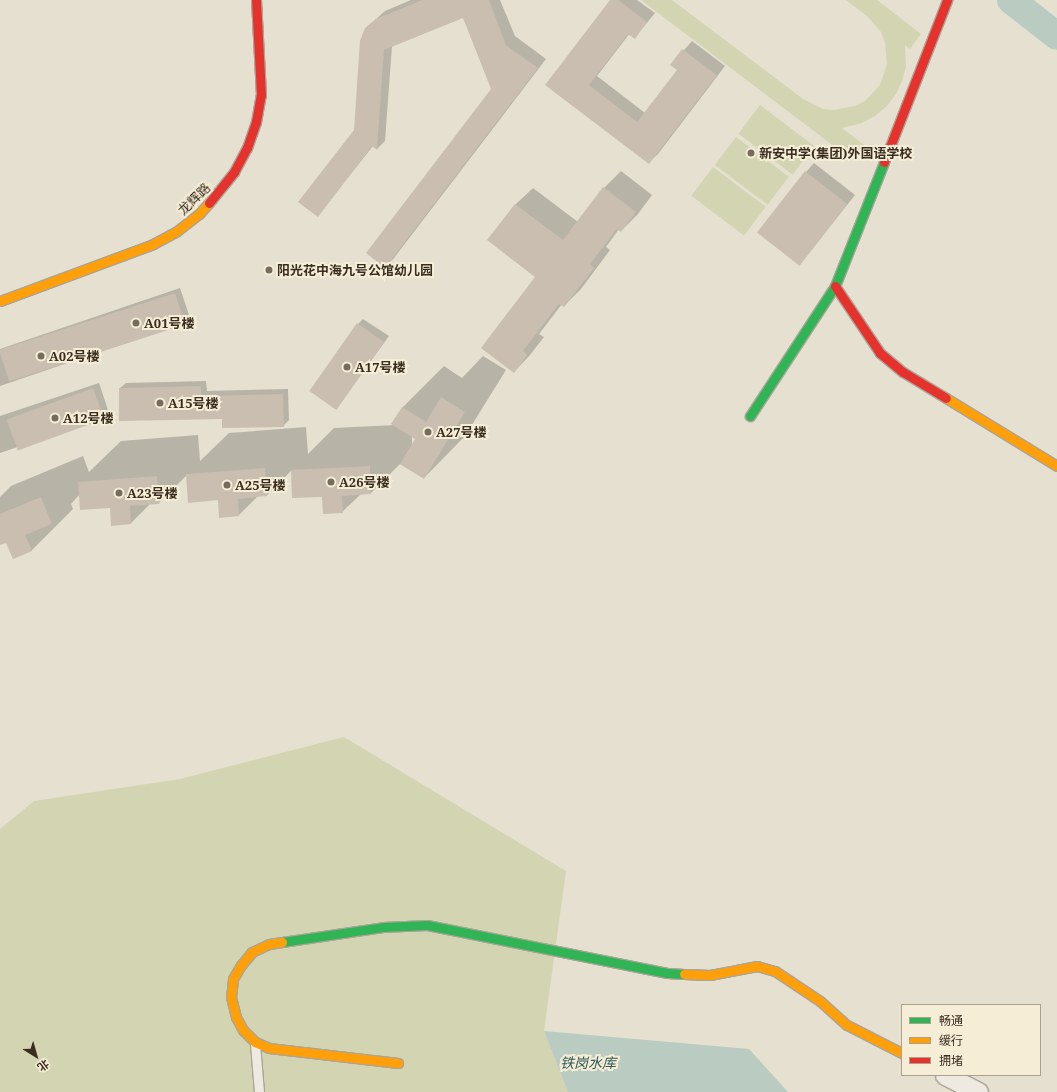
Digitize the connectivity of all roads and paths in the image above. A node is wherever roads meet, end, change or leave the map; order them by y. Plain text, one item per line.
1 (256, 0) edge
2 (947, 0) edge
3 (835, 286) junction
4 (0, 301) edge
5 (750, 416) dead end
6 (1057, 466) edge
7 (255, 1042) junction
8 (901, 1052) edge
9 (398, 1063) dead end
10 (947, 1076) edge
11 (259, 1092) edge
12 (978, 1092) edge

1 - 4 street, 龙辉路
2 - 3 street
3 - 5 street
3 - 6 street
7 - 8 street
7 - 9 street
7 - 11 lane
10 - 12 street

